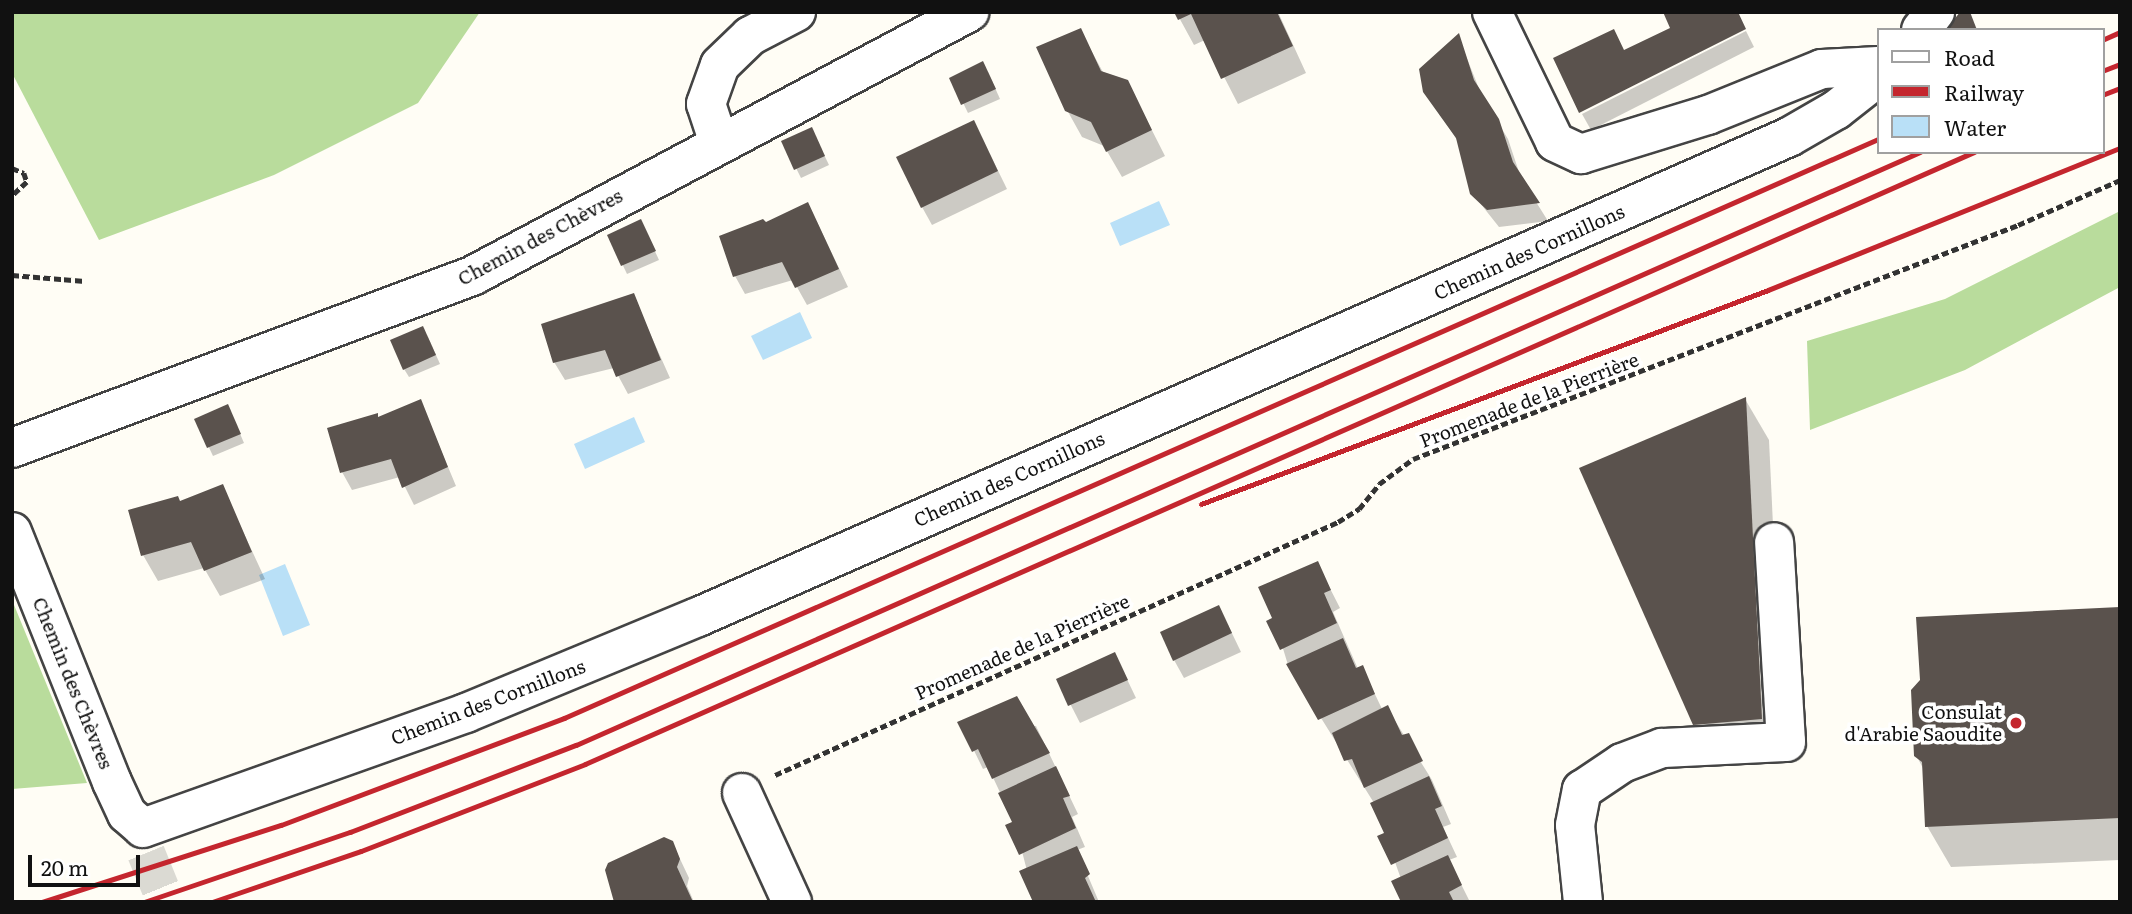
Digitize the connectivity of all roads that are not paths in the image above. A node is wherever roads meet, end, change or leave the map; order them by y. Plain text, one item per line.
1 (796, 12) edge
2 (970, 12) edge
3 (1492, 12) edge
4 (1935, 12) edge
5 (1923, 28) edge
6 (1876, 66) edge
7 (1876, 79) edge
8 (719, 143) junction
9 (12, 449) edge
10 (12, 532) edge
11 (1774, 542) dead end
12 (742, 793) road end
13 (144, 841) joint
14 (792, 902) edge
15 (1583, 902) edge

1 - 8 street
2 - 8 street, Chemin des Chèvres
3 - 6 street
4 - 5 street
7 - 13 street, Chemin des Cornillons
8 - 9 street, Chemin des Chèvres
10 - 13 street, Chemin des Chèvres
11 - 15 street
12 - 14 street

